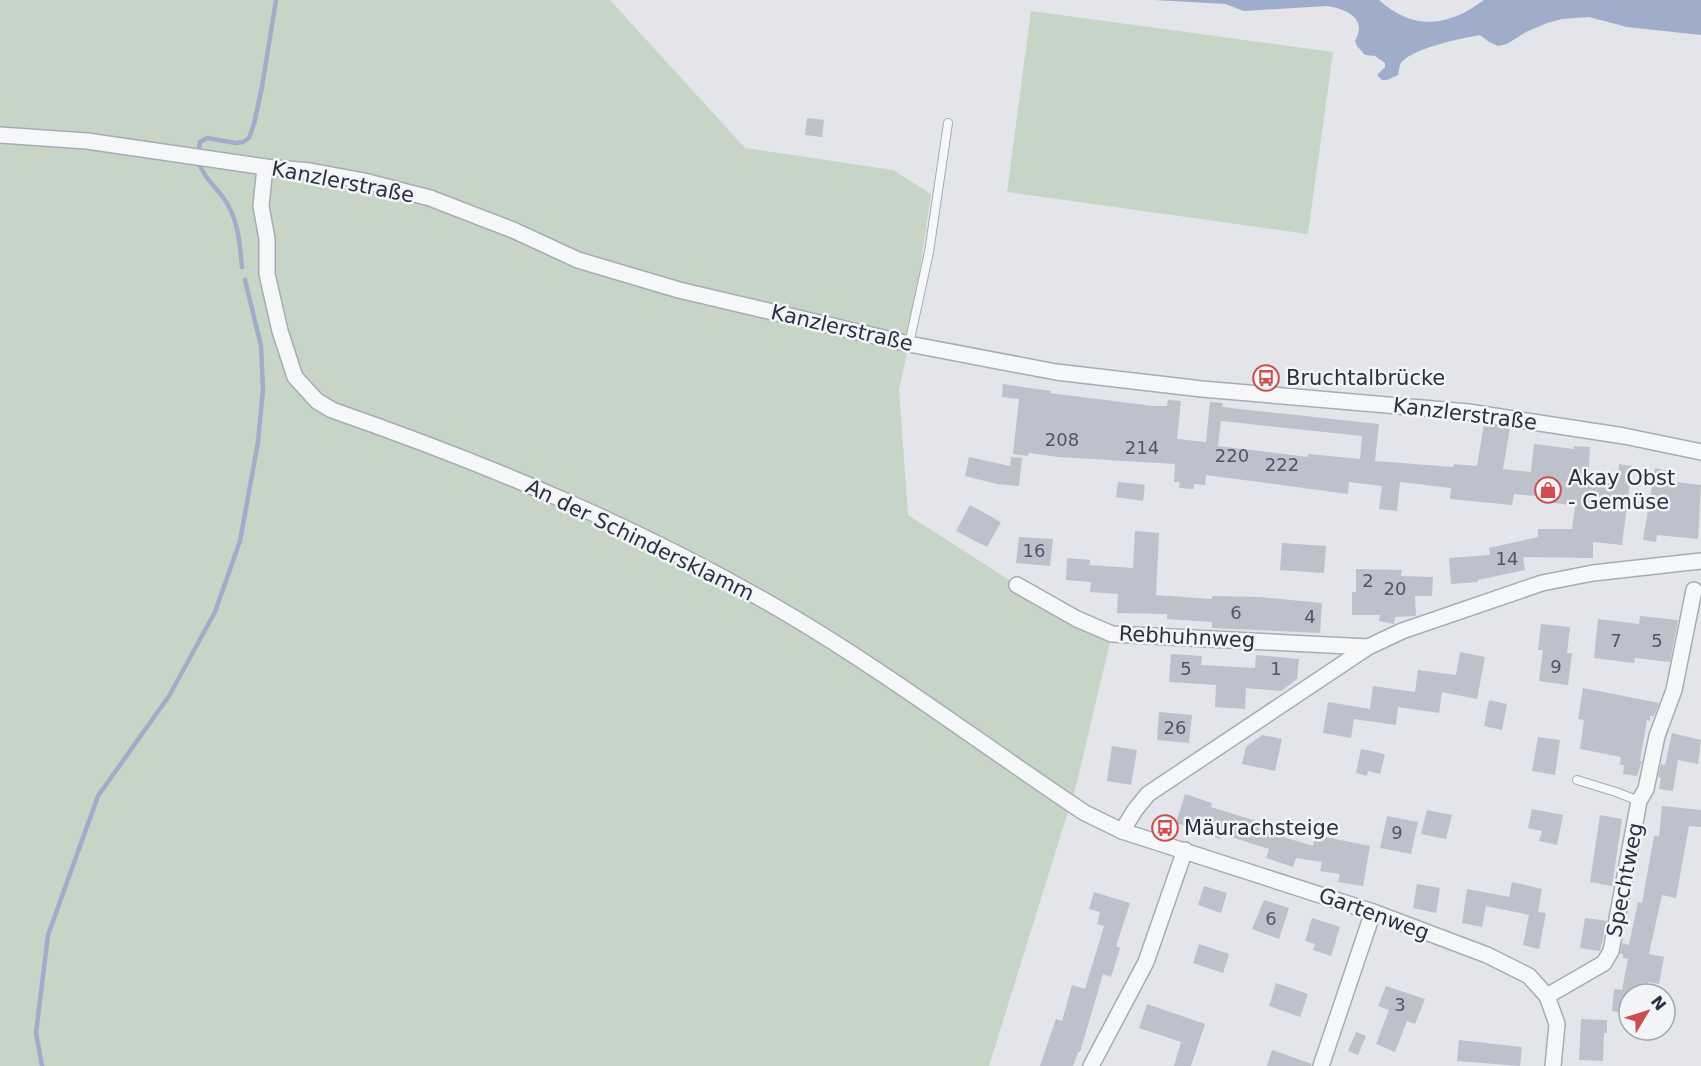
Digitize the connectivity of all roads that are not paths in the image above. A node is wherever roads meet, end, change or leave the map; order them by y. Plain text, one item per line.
1 (948, 123) dead end
2 (0, 135) edge
3 (265, 167) junction
4 (909, 344) junction
5 (1701, 452) edge
6 (1701, 561) edge
7 (1017, 585) dead end
8 (1694, 590) dead end
9 (1368, 647) junction
10 (1577, 780) dead end
11 (1640, 801) junction
12 (1122, 831) junction
13 (1185, 850) junction
14 (1373, 912) junction
15 (1547, 996) junction
16 (1091, 1066) edge
17 (1321, 1066) edge
18 (1552, 1066) edge

1 - 4 lane
2 - 3 street, Kanzlerstraße
3 - 4 street, Kanzlerstraße
3 - 12 street, An der Schindersklamm
4 - 5 street, Kanzlerstraße
6 - 9 street
7 - 9 street, Rebhuhnweg
8 - 11 street, Spechtweg
9 - 12 street
10 - 11 lane, Spechtweg
11 - 15 street, Spechtweg
12 - 13 street, Gartenweg
13 - 14 street, Gartenweg
13 - 16 street
14 - 15 street, Gartenweg
14 - 17 street
15 - 18 street, Gartenweg

